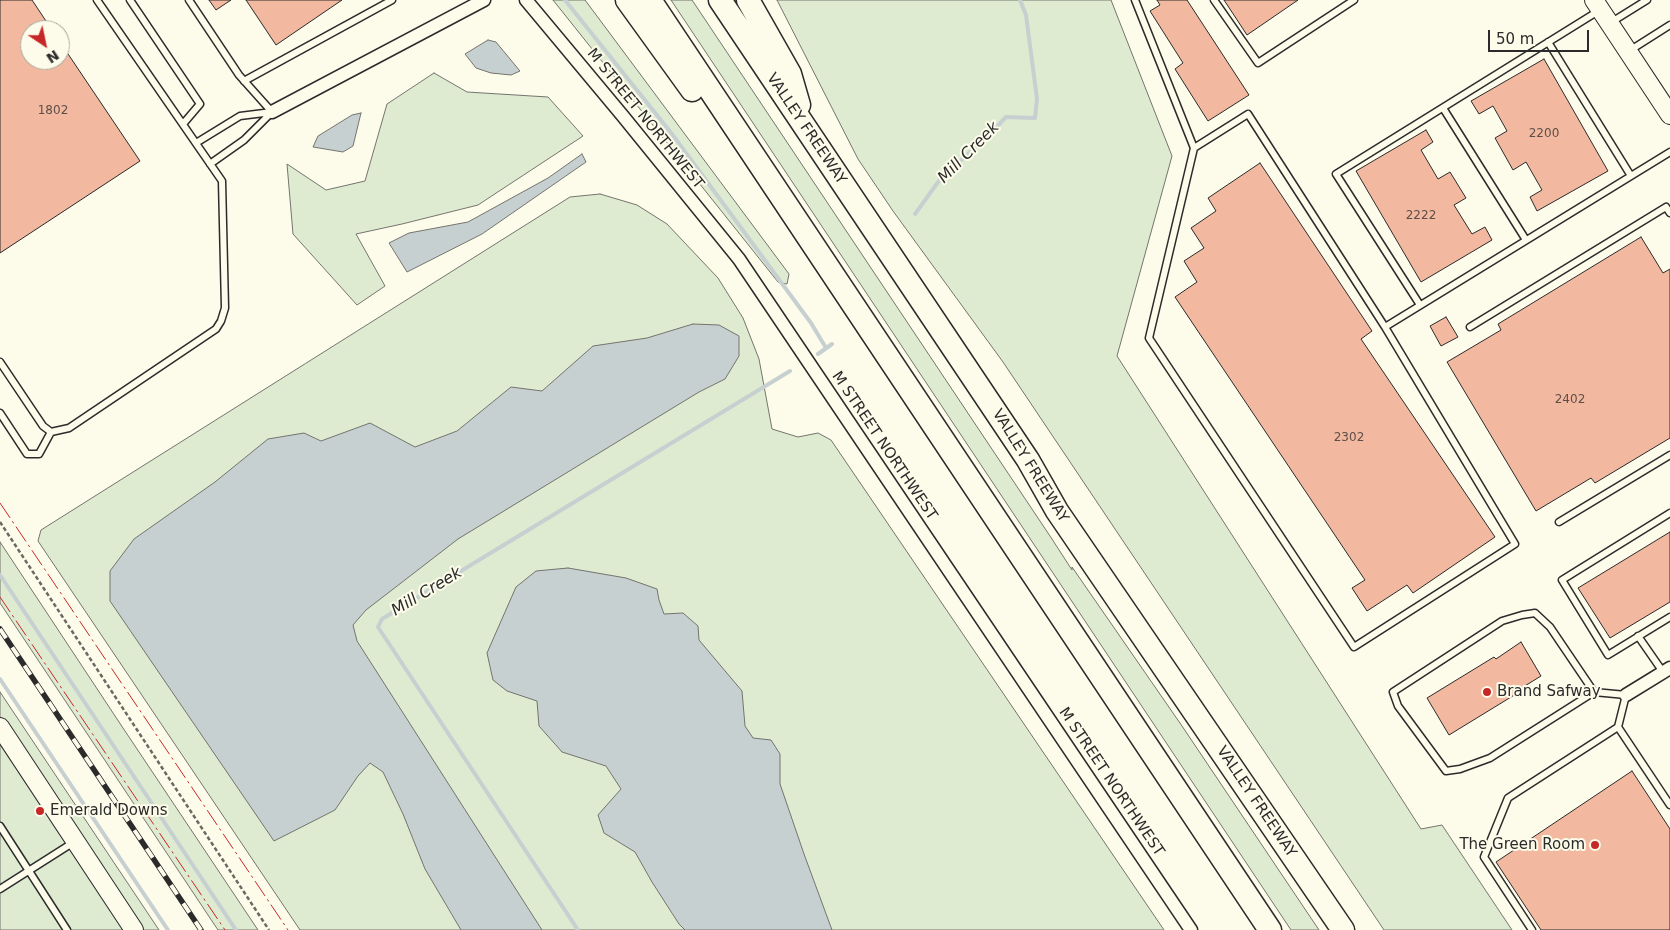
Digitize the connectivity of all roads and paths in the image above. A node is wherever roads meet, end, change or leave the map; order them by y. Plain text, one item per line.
1 (97, 0) edge
2 (130, 0) edge
3 (189, 0) edge
4 (392, 0) edge
5 (484, 0) edge
6 (526, 0) edge
7 (627, 0) edge
8 (650, 0) edge
9 (720, 0) edge
10 (748, 0) edge
11 (1135, 0) edge
12 (1214, 0) edge
13 (1354, 0) edge
14 (1647, 0) edge
15 (1601, 11) edge
16 (1670, 25) edge
17 (1548, 42) junction
18 (1628, 52) junction
19 (244, 81) junction
20 (1443, 108) junction
21 (272, 112) junction
22 (1670, 115) edge
23 (183, 124) junction
24 (806, 128) junction
25 (196, 143) junction
26 (1194, 148) junction
27 (1670, 152) edge
28 (210, 164) junction
29 (1631, 176) junction
30 (1670, 213) edge
31 (1526, 240) junction
32 (1420, 305) junction
33 (1385, 327) junction
34 (1470, 327) dead end
35 (0, 362) edge
36 (918, 403) junction
37 (0, 413) edge
38 (51, 432) junction
39 (1670, 455) edge
40 (1670, 512) edge
41 (0, 522) edge
42 (1559, 522) dead end
43 (1670, 617) edge
44 (1638, 636) junction
45 (1666, 670) edge
46 (1594, 692) junction
47 (1626, 695) junction
48 (0, 727) edge
49 (1618, 727) junction
50 (1670, 804) edge
51 (0, 826) edge
52 (75, 841) junction
53 (28, 871) junction
54 (0, 890) edge
55 (67, 930) edge
56 (134, 930) edge
57 (269, 930) edge
58 (1190, 930) edge
59 (1270, 930) edge
60 (1343, 930) edge
61 (1532, 930) edge

1 - 23 lane
2 - 23 lane
3 - 19 lane
4 - 19 lane
5 - 21 street
6 - 58 street, M STREET NORTHWEST
7 - 36 highway
8 - 36 highway
9 - 24 highway, VALLEY FREEWAY
10 - 24 highway
11 - 26 lane
12 - 13 lane
14 - 15 lane
15 - 17 lane
15 - 18 street
16 - 18 lane
17 - 20 lane
17 - 29 lane
18 - 22 street
19 - 21 lane
20 - 31 lane
20 - 32 lane
21 - 25 lane
21 - 28 lane
23 - 25 lane
24 - 60 highway, VALLEY FREEWAY
25 - 28 lane
26 - 33 lane
26 - 33 lane
27 - 29 lane
28 - 38 lane
29 - 31 lane
30 - 34 lane
31 - 32 lane
32 - 33 lane
35 - 38 lane
36 - 59 highway
37 - 38 lane
39 - 42 lane
40 - 44 lane
41 - 57 path
43 - 44 lane
44 - 45 lane
45 - 47 street
46 - 46 lane
46 - 47 lane
47 - 49 lane
48 - 52 street
49 - 50 lane
49 - 61 lane
51 - 53 lane
52 - 53 lane
52 - 56 street
53 - 54 lane
53 - 55 lane

